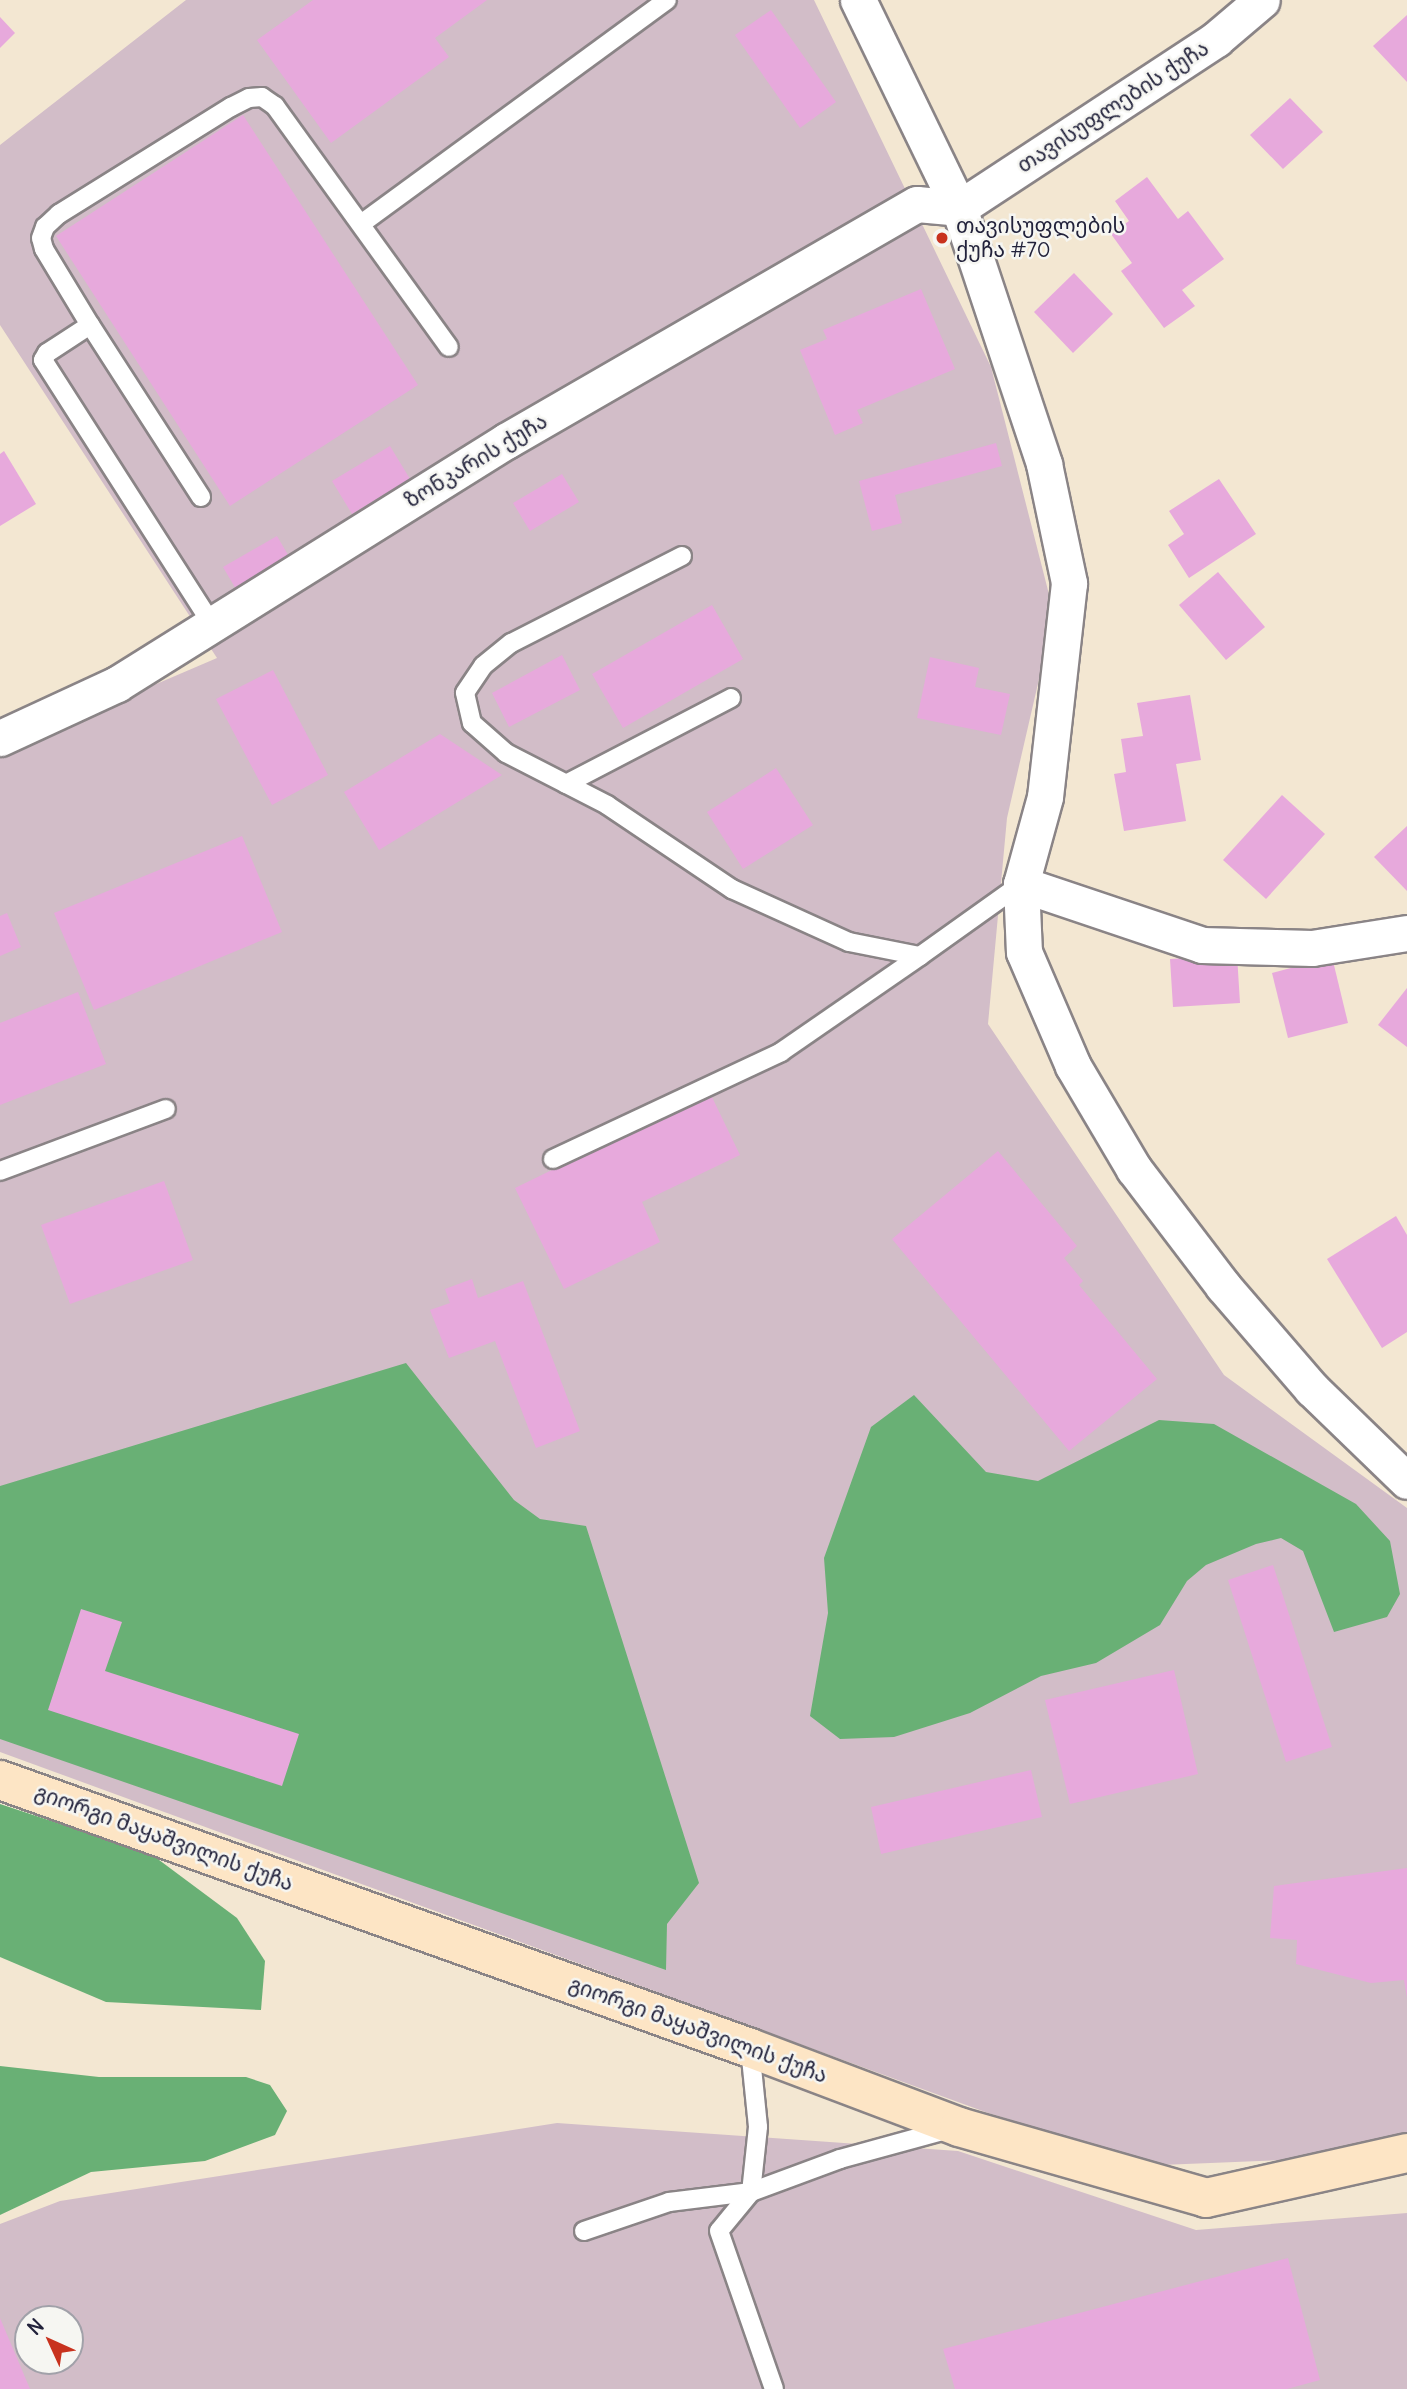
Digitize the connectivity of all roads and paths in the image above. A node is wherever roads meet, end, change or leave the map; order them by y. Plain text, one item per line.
1 (667, 0) edge
2 (858, 0) edge
3 (1262, 0) edge
4 (959, 208) junction
5 (360, 224) junction
6 (90, 324) junction
7 (449, 347) dead end
8 (201, 497) dead end
9 (682, 556) dead end
10 (212, 624) junction
11 (731, 698) dead end
12 (0, 738) edge
13 (566, 784) junction
14 (1021, 884) junction
15 (1407, 933) edge
16 (920, 956) junction
17 (166, 1109) dead end
18 (554, 1159) dead end
19 (0, 1171) edge
20 (1407, 1481) edge
21 (0, 1780) edge
22 (751, 2048) junction
23 (959, 2127) junction
24 (1407, 2153) edge
25 (751, 2192) junction
26 (584, 2231) dead end
27 (774, 2389) edge

1 - 5 lane
2 - 4 street
3 - 4 street, თავისუფლების ქუჩა
4 - 10 street, ზონკარის ქუჩა
4 - 14 street
5 - 6 lane
5 - 7 lane
6 - 8 lane
6 - 10 lane
9 - 13 lane
10 - 12 street, ზონკარის ქუჩა
11 - 13 lane
13 - 16 lane
14 - 15 street
14 - 16 lane
14 - 20 street
16 - 18 lane
17 - 19 lane
21 - 22 street, გიორგი მაყაშვილის ქუჩა
22 - 23 street, გიორგი მაყაშვილის ქუჩა
22 - 25 lane
23 - 24 street, გიორგი მაყაშვილის ქუჩა
23 - 25 lane
25 - 26 lane
25 - 27 lane

